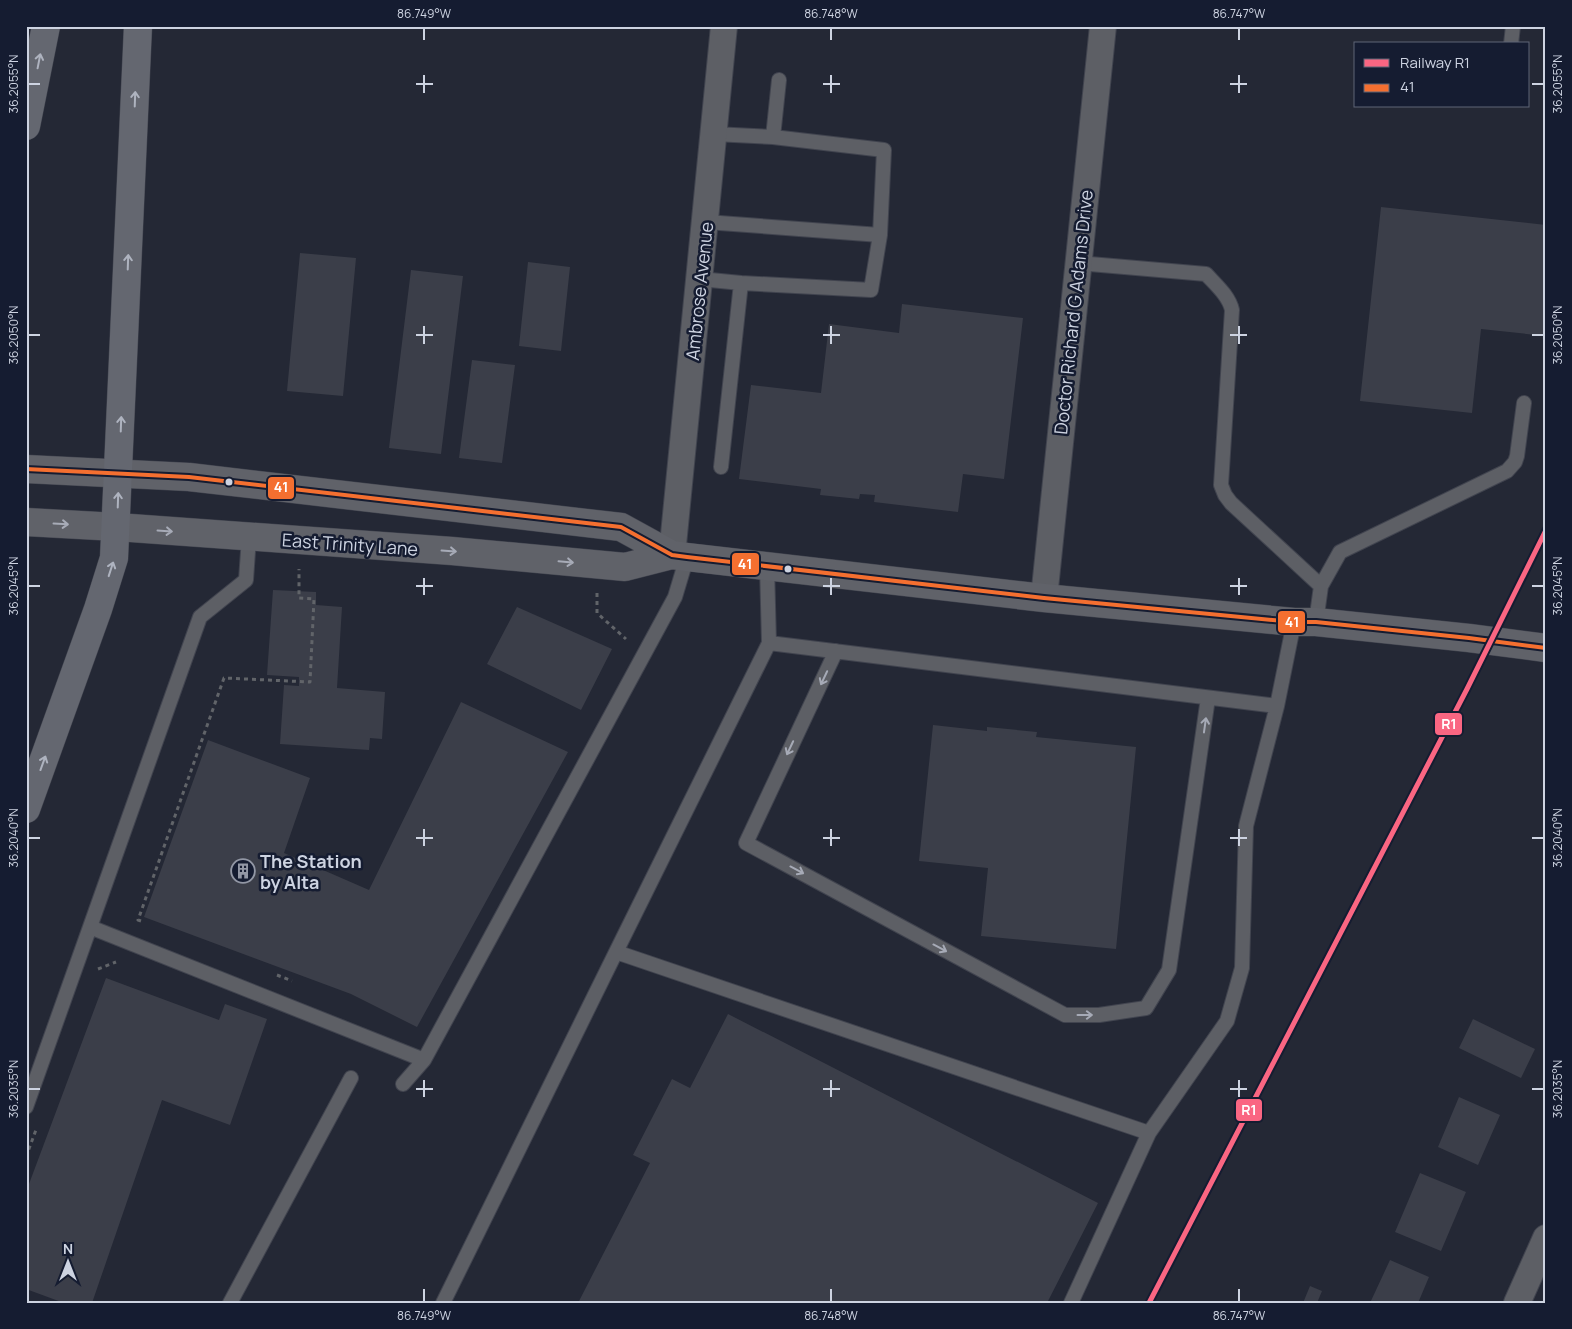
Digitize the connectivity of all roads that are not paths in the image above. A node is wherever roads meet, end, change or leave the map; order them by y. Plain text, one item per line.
1 (46, 26) edge
2 (138, 26) edge
3 (724, 26) edge
4 (1103, 26) edge
5 (1513, 26) edge
6 (1511, 42) edge
7 (778, 80) dead end
8 (26, 126) edge
9 (714, 134) junction
10 (773, 137) junction
11 (706, 222) junction
12 (880, 235) junction
13 (1078, 263) junction
14 (700, 279) junction
15 (741, 284) junction
16 (1524, 403) dead end
17 (721, 467) dead end
18 (26, 469) edge
19 (111, 473) junction
20 (26, 522) edge
21 (106, 527) junction
22 (249, 537) junction
23 (680, 556) junction
24 (767, 566) junction
25 (1321, 586) junction
26 (1044, 598) junction
27 (1305, 622) junction
28 (769, 643) junction
29 (1546, 648) edge
30 (836, 651) junction
31 (1208, 698) junction
32 (1277, 706) junction
33 (26, 809) edge
34 (90, 927) junction
35 (616, 952) junction
36 (424, 1060) junction
37 (351, 1078) dead end
38 (403, 1084) dead end
39 (26, 1108) edge
40 (1149, 1133) junction
41 (1543, 1254) edge
42 (230, 1303) edge
43 (443, 1303) edge
44 (1071, 1303) edge
45 (1517, 1303) edge

8 -> 1 highway
19 -> 2 highway
3 - 9 street, Ambrose Avenue
4 - 13 street, Doctor Richard G Adams Drive
5 - 6 lane
7 - 10 lane
9 - 10 lane
9 - 11 street, Ambrose Avenue
10 - 12 lane
11 - 12 lane
11 - 14 street, Ambrose Avenue
12 - 15 lane
13 - 25 lane
13 - 26 street, Doctor Richard G Adams Drive
14 - 15 lane
14 - 23 street, Ambrose Avenue
15 - 17 lane
16 - 25 lane
18 - 19 main road, East Trinity Lane
21 -> 19 highway
19 - 23 main road, East Trinity Lane
20 -> 21 main road, East Trinity Lane
21 -> 22 main road, East Trinity Lane
33 -> 21 highway
22 -> 23 main road, East Trinity Lane
22 - 34 lane
23 - 24 main road, East Trinity Lane
23 - 36 lane
24 - 26 main road, East Trinity Lane
24 - 28 lane
25 - 27 lane
26 - 27 main road, East Trinity Lane
27 - 29 main road, East Trinity Lane
27 - 32 lane
28 - 30 lane
28 - 35 lane
30 - 31 lane
30 -> 31 lane
31 - 32 lane
32 - 40 lane
34 - 36 lane
34 - 39 lane
35 - 40 lane
35 - 43 lane
36 - 38 lane
37 - 42 lane
40 - 44 lane
41 - 45 street

